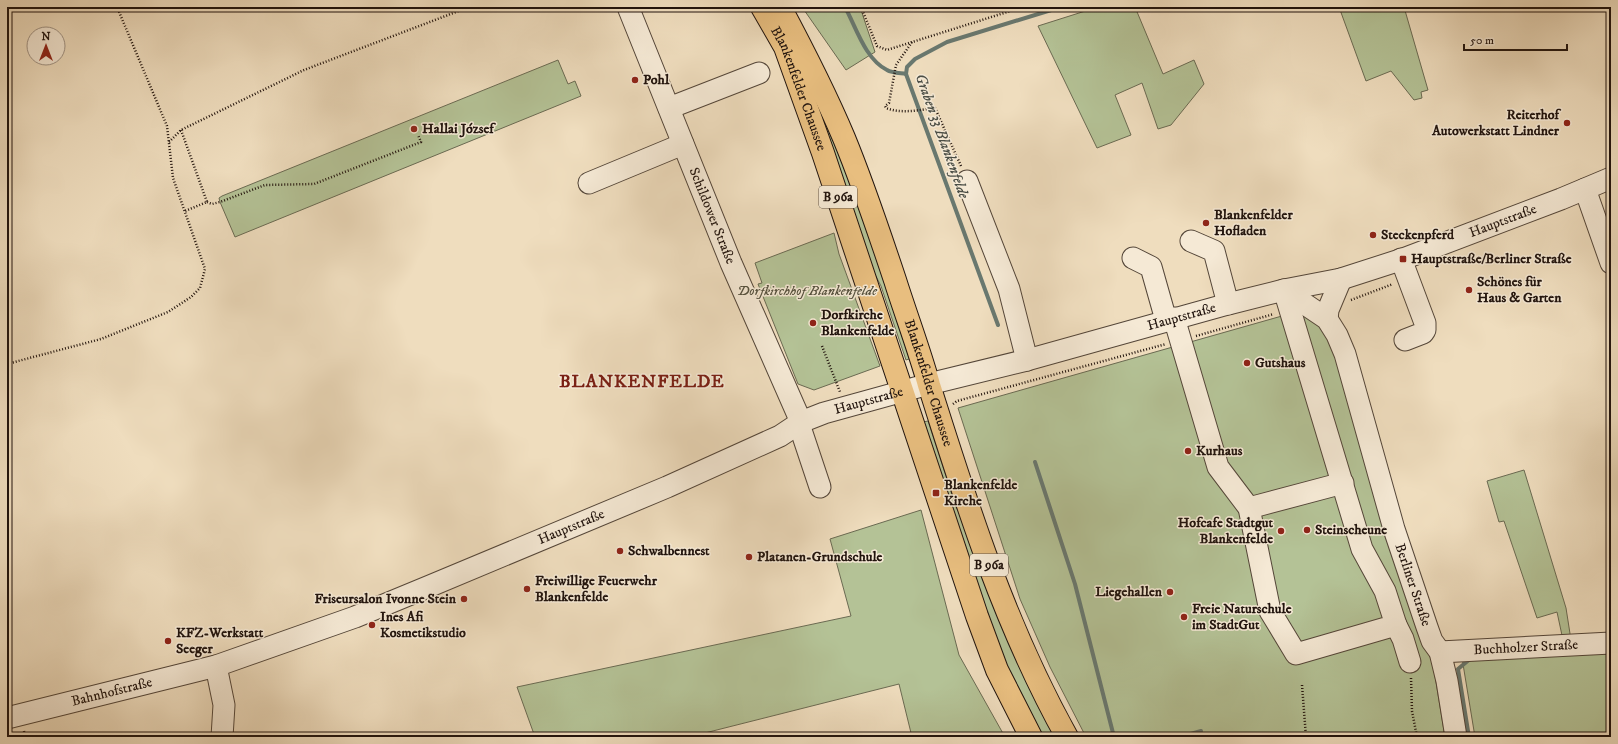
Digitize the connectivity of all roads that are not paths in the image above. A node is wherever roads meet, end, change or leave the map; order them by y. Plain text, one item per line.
1 (628, 7) edge
2 (762, 7) edge
3 (780, 7) edge
4 (759, 72) dead end
5 (669, 108) junction
6 (684, 144) junction
7 (1611, 178) edge
8 (967, 181) road end
9 (589, 183) dead end
10 (1586, 189) junction
11 (1191, 242) dead end
12 (1133, 258) dead end
13 (1401, 259) junction
14 (1611, 263) edge
15 (1341, 279) junction
16 (1287, 300) junction
17 (1228, 304) junction
18 (1170, 319) junction
19 (1327, 319) junction
20 (1405, 340) dead end
21 (1028, 360) junction
22 (929, 384) junction
23 (902, 392) junction
24 (800, 423) junction
25 (1343, 483) junction
26 (820, 487) dead end
27 (1249, 508) junction
28 (1412, 583) junction
29 (1382, 593) junction
30 (1396, 625) junction
31 (1611, 643) edge
32 (1440, 652) junction
33 (1410, 662) road end
34 (216, 666) junction
35 (7, 718) edge
36 (222, 737) edge
37 (1031, 737) edge
38 (1067, 737) edge
39 (1456, 737) edge

1 - 5 street, Schildower Straße
2 - 23 main road, Blankenfelder Chaussee / B 96a
3 - 22 main road, Blankenfelder Chaussee / B 96a
4 - 5 street
5 - 6 street, Schildower Straße
6 - 9 street
6 - 24 street, Schildower Straße
7 - 10 street, Hauptstraße
8 - 21 street
10 - 13 street, Hauptstraße
10 - 14 street
11 - 17 street
12 - 18 street
13 - 15 street, Hauptstraße
13 - 20 street
15 - 16 street, Hauptstraße
15 - 19 street
16 - 17 street, Hauptstraße
16 - 19 street, Berliner Straße
16 - 25 street
17 - 18 street, Hauptstraße
18 - 21 street, Hauptstraße
18 - 27 street
19 - 28 street, Berliner Straße
21 - 22 street, Hauptstraße
22 - 23 street, Hauptstraße
22 - 38 main road, Blankenfelder Chaussee / B 96a
23 - 24 street, Hauptstraße
23 - 37 main road, Blankenfelder Chaussee / B 96a
24 - 26 street, Schildower Straße
24 - 34 street, Hauptstraße
25 - 27 street
25 - 29 street
27 - 30 street
28 - 29 street
28 - 32 street, Berliner Straße
29 - 30 street
30 - 33 street
31 - 32 street, Buchholzer Straße
32 - 39 street, Berliner Straße
34 - 35 street, Bahnhofstraße
34 - 36 street

